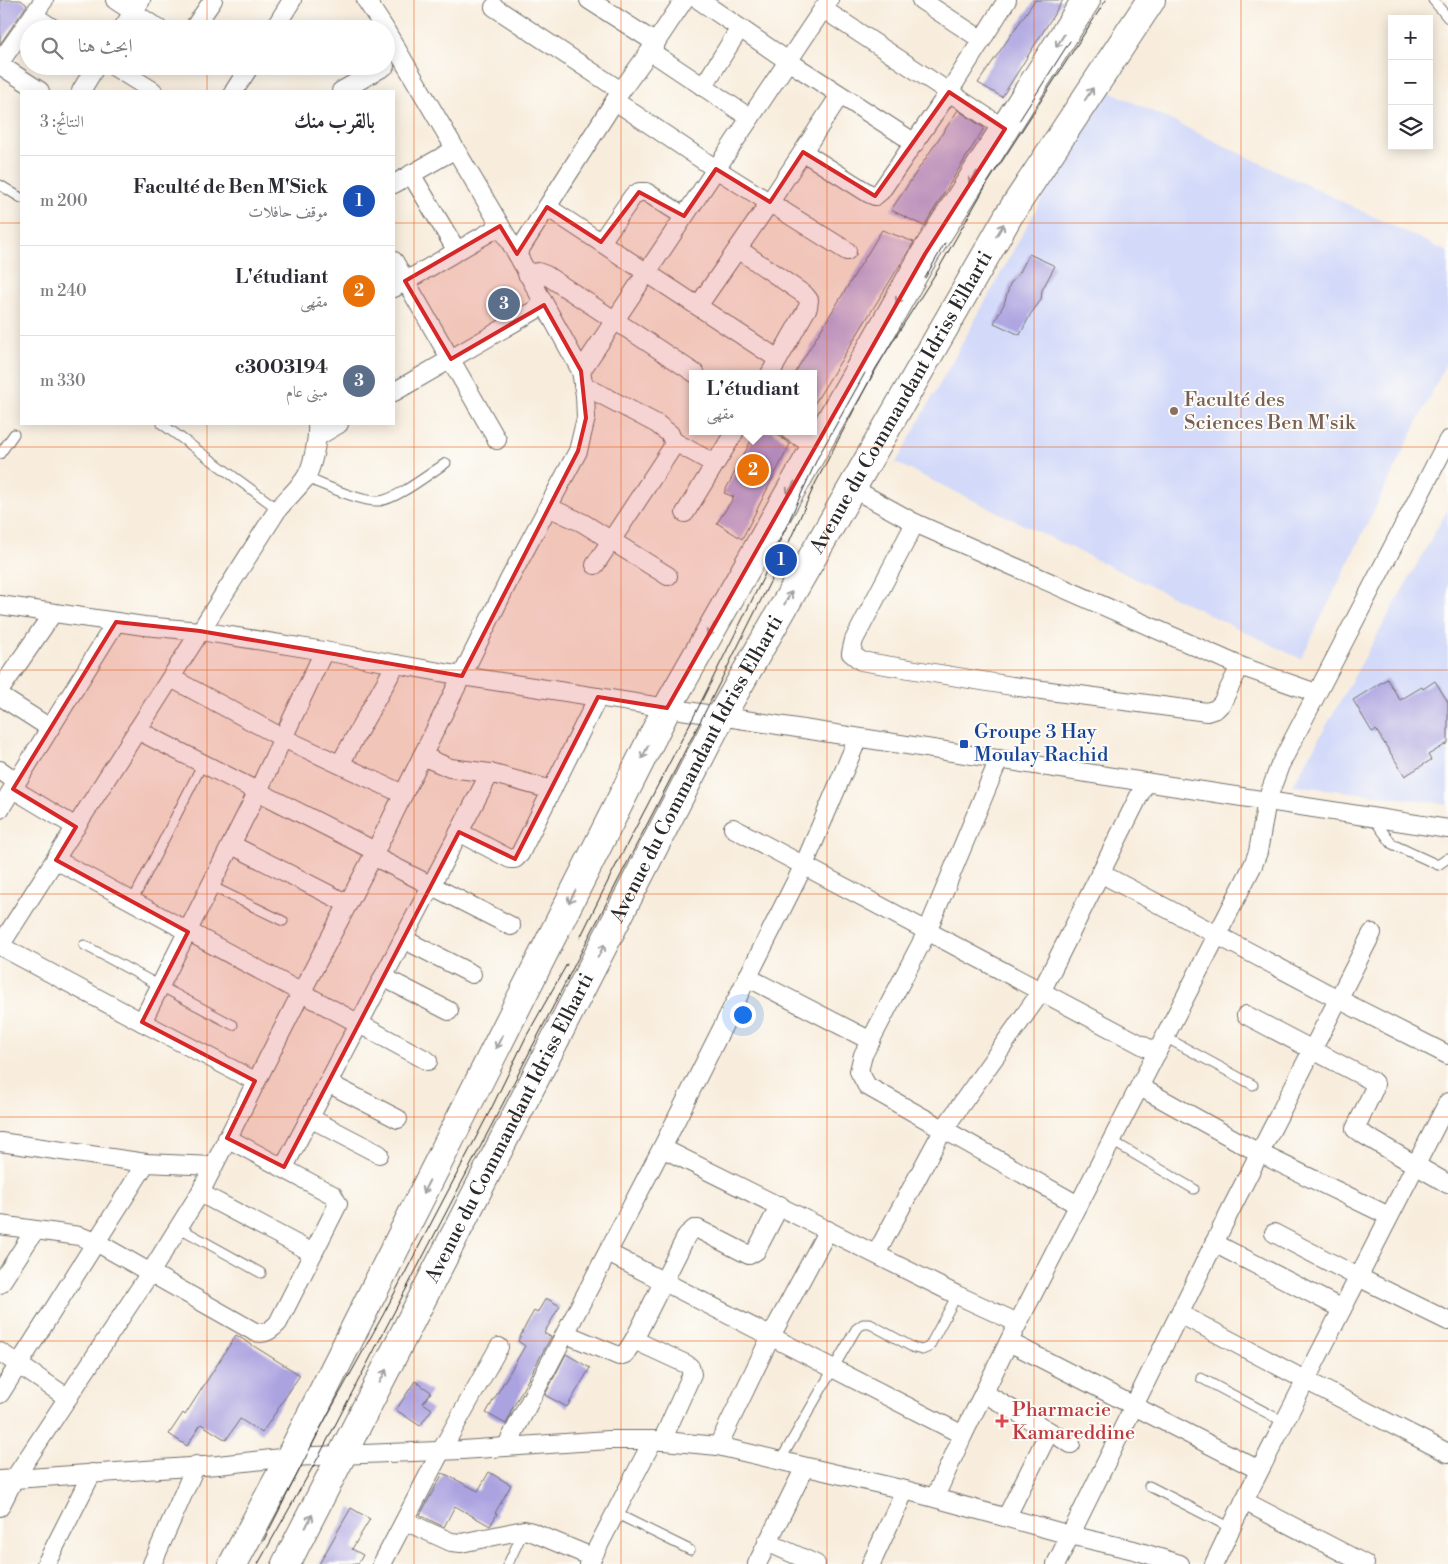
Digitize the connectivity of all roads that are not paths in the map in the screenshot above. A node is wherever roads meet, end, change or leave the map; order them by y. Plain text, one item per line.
1 (44, 0) edge
2 (115, 0) edge
3 (213, 0) edge
4 (292, 0) edge
5 (366, 0) edge
6 (589, 0) edge
7 (684, 0) edge
8 (699, 0) edge
9 (921, 0) edge
10 (1007, 0) edge
11 (1086, 0) edge
12 (1151, 0) edge
13 (1433, 0) edge
14 (492, 2) edge
15 (826, 4) edge
16 (137, 6) edge
17 (33, 15) junction
18 (1448, 18) edge
19 (30, 20) edge
20 (40, 20) edge
21 (128, 20) edge
22 (150, 20) edge
23 (199, 20) edge
24 (280, 20) edge
25 (379, 20) edge
26 (740, 28) junction
27 (20, 34) edge
28 (982, 40) junction
29 (395, 45) edge
30 (653, 47) junction
31 (402, 56) junction
32 (395, 60) edge
33 (788, 61) junction
34 (0, 64) edge
35 (91, 75) edge
36 (127, 75) edge
37 (244, 75) edge
38 (370, 75) edge
39 (703, 87) junction
40 (39, 90) edge
41 (82, 90) edge
42 (151, 90) edge
43 (235, 90) edge
44 (343, 90) edge
45 (949, 92) junction
46 (840, 95) junction
47 (618, 96) junction
48 (750, 118) junction
49 (1005, 129) junction
50 (915, 143) junction
51 (454, 150) junction
52 (803, 152) junction
53 (716, 169) junction
54 (411, 174) junction
55 (395, 183) edge
56 (0, 184) edge
57 (20, 197) edge
58 (770, 202) junction
59 (547, 207) junction
60 (684, 216) junction
61 (500, 226) junction
62 (601, 242) junction
63 (738, 249) junction
64 (457, 251) junction
65 (847, 251) dead end
66 (517, 254) junction
67 (395, 265) edge
68 (647, 272) junction
69 (528, 274) junction
70 (400, 284) edge
71 (544, 305) junction
72 (698, 306) junction
73 (614, 321) junction
74 (451, 359) junction
75 (774, 366) edge
76 (690, 370) edge
77 (582, 378) junction
78 (395, 391) edge
79 (163, 425) edge
80 (336, 425) edge
81 (317, 430) edge
82 (14, 434) dead end
83 (733, 435) edge
84 (797, 435) edge
85 (497, 440) dead end
86 (673, 440) junction
87 (1448, 440) edge
88 (815, 446) junction
89 (0, 454) edge
90 (446, 463) dead end
91 (715, 464) junction
92 (306, 478) junction
93 (852, 488) junction
94 (548, 507) junction
95 (278, 509) junction
96 (685, 513) dead end
97 (915, 523) junction
98 (611, 541) junction
99 (595, 565) dead end
100 (668, 576) dead end
101 (0, 605) edge
102 (53, 613) junction
103 (116, 622) junction
104 (200, 631) junction
105 (324, 651) junction
106 (396, 664) junction
107 (1240, 666) junction
108 (462, 676) junction
109 (171, 678) junction
110 (0, 690) edge
111 (1316, 693) junction
112 (0, 696) edge
113 (598, 697) junction
114 (667, 708) junction
115 (721, 716) junction
116 (50, 728) junction
117 (137, 730) junction
118 (283, 738) junction
119 (858, 738) junction
120 (422, 756) junction
121 (999, 759) junction
122 (203, 764) junction
123 (340, 764) junction
124 (0, 770) edge
125 (490, 773) junction
126 (1146, 782) junction
127 (15, 785) junction
128 (552, 790) junction
129 (258, 791) junction
130 (404, 794) junction
131 (1267, 800) junction
132 (0, 809) edge
133 (1372, 817) junction
134 (76, 827) junction
135 (733, 828) dead end
136 (1448, 829) edge
137 (459, 832) junction
138 (232, 845) junction
139 (374, 854) junction
140 (1448, 858) edge
141 (56, 860) junction
142 (804, 865) junction
143 (1100, 873) junction
144 (431, 885) junction
145 (211, 886) junction
146 (132, 902) junction
147 (348, 904) junction
148 (283, 921) dead end
149 (511, 926) dead end
150 (188, 932) junction
151 (927, 932) junction
152 (1372, 933) dead end
153 (1218, 936) junction
154 (403, 939) junction
155 (84, 945) dead end
156 (0, 946) edge
157 (472, 974) dead end
158 (747, 976) junction
159 (383, 977) junction
160 (160, 986) junction
161 (1040, 992) junction
162 (301, 993) junction
163 (1338, 999) junction
164 (449, 1011) dead end
165 (1246, 1015) dead end
166 (142, 1022) junction
167 (358, 1024) junction
168 (233, 1025) dead end
169 (1166, 1037) junction
170 (870, 1041) junction
171 (1312, 1050) junction
172 (1157, 1053) junction
173 (1448, 1055) edge
174 (428, 1061) dead end
175 (255, 1081) junction
176 (328, 1083) junction
177 (1253, 1085) dead end
178 (1140, 1087) junction
179 (1448, 1102) edge
180 (310, 1118) junction
181 (398, 1119) dead end
182 (943, 1130) junction
183 (227, 1138) junction
184 (1112, 1141) junction
185 (0, 1142) edge
186 (662, 1148) junction
187 (1259, 1153) junction
188 (379, 1154) dead end
189 (146, 1163) junction
190 (213, 1166) junction
191 (1415, 1166) junction
192 (284, 1167) junction
193 (1448, 1184) edge
194 (1194, 1189) dead end
195 (200, 1194) junction
196 (780, 1205) junction
197 (1078, 1205) junction
198 (1388, 1216) junction
199 (0, 1224) edge
200 (178, 1227) junction
201 (35, 1230) junction
202 (828, 1230) junction
203 (1274, 1233) dead end
204 (96, 1242) junction
205 (1214, 1243) junction
206 (313, 1253) junction
207 (608, 1253) junction
208 (876, 1254) junction
209 (261, 1272) dead end
210 (150, 1273) junction
211 (1358, 1277) junction
212 (664, 1281) junction
213 (0, 1284) edge
214 (957, 1295) junction
215 (1342, 1309) junction
216 (1180, 1314) junction
217 (1448, 1321) edge
218 (1018, 1323) junction
219 (566, 1334) junction
220 (771, 1336) junction
221 (634, 1340) junction
222 (1009, 1342) junction
223 (499, 1347) dead end
224 (0, 1352) edge
225 (19, 1365) junction
226 (833, 1368) junction
227 (1201, 1378) dead end
228 (1305, 1380) junction
229 (984, 1393) junction
230 (0, 1394) edge
231 (68, 1398) junction
232 (1135, 1405) junction
233 (1284, 1422) junction
234 (1049, 1432) junction
235 (963, 1435) junction
236 (657, 1441) junction
237 (1071, 1444) dead end
238 (718, 1446) junction
239 (506, 1447) junction
240 (441, 1451) junction
241 (1448, 1453) edge
242 (343, 1455) junction
243 (290, 1457) junction
244 (780, 1461) junction
245 (196, 1465) junction
246 (805, 1467) junction
247 (1259, 1470) junction
248 (92, 1473) junction
249 (7, 1479) edge
250 (1149, 1486) dead end
251 (906, 1490) junction
252 (935, 1497) junction
253 (1244, 1501) junction
254 (0, 1507) edge
255 (616, 1513) junction
256 (1007, 1516) junction
257 (405, 1521) junction
258 (1230, 1528) junction
259 (524, 1530) junction
260 (1070, 1535) junction
261 (768, 1542) junction
262 (690, 1550) dead end
263 (591, 1560) edge
264 (46, 1564) edge
265 (152, 1564) edge
266 (233, 1564) edge
267 (286, 1564) edge
268 (382, 1564) edge
269 (508, 1564) edge
270 (757, 1564) edge
271 (816, 1564) edge
272 (871, 1564) edge
273 (1056, 1564) edge
274 (1180, 1564) edge
275 (1214, 1564) edge
276 (1365, 1564) edge

1 - 17 street
2 - 16 street
3 - 23 street
4 - 24 street
5 - 25 street
6 - 30 street
7 - 30 street
8 - 26 street
9 - 28 street
10 - 28 street
11 -> 49 main road
93 -> 12 main road, Avenue du Commandant Idriss Elharti
13 - 18 lane
14 - 47 street
15 - 33 street
15 - 45 street
16 - 21 street
16 - 22 street
17 - 19 street
17 - 20 street
26 - 33 street
26 - 39 street
27 - 34 street
28 - 45 street
29 - 31 street
30 - 39 street
30 - 47 street
31 - 32 street
31 - 51 street
33 - 46 street
33 - 48 street
34 - 40 street
35 - 41 street
36 - 42 street
37 - 43 street
38 - 44 street
39 - 48 street
45 - 49 street
45 - 50 street
46 - 50 street
46 - 52 street
47 - 53 street
47 - 59 street
48 - 53 street
49 -> 88 main road
50 - 52 street
51 - 54 street
51 - 61 street
52 - 58 street
53 - 58 street
53 - 60 street
54 - 55 street
54 - 64 street
56 - 57 lane
58 - 63 street
58 - 65 street
59 - 62 street
59 - 66 street
60 - 62 street
60 - 68 street
61 - 64 street
61 - 66 street
62 - 68 street
63 - 72 street
63 - 75 street
64 - 70 street
66 - 69 street
67 - 70 street
68 - 72 street
68 - 73 street
69 - 71 street
69 - 73 street
70 - 74 street
71 - 74 street
71 - 77 street
72 - 75 street
73 - 76 street
73 - 77 street
74 - 78 street
74 - 85 street
77 - 86 street
77 - 94 street
79 - 95 lane
80 - 81 street
81 - 92 street
82 - 89 lane
83 - 91 street
84 - 88 street
86 - 91 street
86 - 98 street
87 - 111 street
88 -> 114 main road
90 - 92 lane
91 - 96 street
92 - 95 street
93 - 97 street
115 -> 93 main road, Avenue du Commandant Idriss Elharti
94 - 98 street
94 - 108 street
95 - 104 street
97 - 107 street
97 - 107 street
98 - 99 street
98 - 100 street
101 - 102 street
102 - 103 street
102 - 110 street
103 - 104 street
103 - 116 street
104 - 105 street
104 - 109 street
105 - 106 street
105 - 118 street
106 - 108 street
106 - 123 street
107 - 111 street
108 - 113 street
108 - 120 street
109 - 117 street
109 - 118 street
111 - 131 street
112 - 116 street
113 - 114 street
113 - 128 street
114 - 115 street
114 -> 243 main road
115 - 119 street
242 -> 115 main road, Avenue du Commandant Idriss Elharti
116 - 127 street
117 - 122 street
117 - 134 street
118 - 123 street
118 - 129 street
119 - 121 street
119 - 142 street
120 - 125 street
120 - 130 street
121 - 126 street
121 - 151 street
122 - 129 street
122 - 146 lane
123 - 130 street
124 - 127 street
125 - 128 street
125 - 137 street
126 - 131 street
126 - 143 street
127 - 132 street
127 - 134 street
128 - 137 street
129 - 138 street
129 - 139 street
130 - 139 street
131 - 133 street
131 - 153 street
133 - 136 street
133 - 140 lane
134 - 141 street
135 - 142 street
137 - 144 street
138 - 145 street
138 - 147 street
139 - 144 street
139 - 147 street
141 - 146 street
141 - 156 street
142 - 151 street
142 - 158 street
143 - 153 street
143 - 161 street
144 - 149 street
144 - 154 street
145 - 148 lane
145 - 150 street
146 - 150 street
147 - 162 street
150 - 160 street
150 - 162 street
151 - 161 street
151 - 170 street
152 - 163 street
153 - 163 street
153 - 169 street
154 - 157 street
154 - 159 street
155 - 160 lane
156 - 166 street
158 - 170 street
158 - 186 street
159 - 164 street
159 - 167 street
160 - 166 street
160 - 168 lane
161 - 172 street
161 - 182 street
162 - 167 street
162 - 175 street
163 - 171 street
163 - 173 street
165 - 171 street
166 - 175 street
167 - 174 street
167 - 176 street
169 - 172 street
169 - 177 lane
170 - 182 street
171 - 187 street
171 - 191 street
172 - 178 street
175 - 183 street
176 - 180 street
176 - 181 street
178 - 184 street
178 - 187 street
179 - 191 street
180 - 188 street
180 - 192 street
182 - 197 street
182 - 208 street
183 - 190 street
183 - 192 street
184 - 194 lane
184 - 197 street
185 - 189 street
186 - 196 street
186 - 207 street
187 - 198 street
187 - 205 street
189 - 190 street
189 - 204 street
190 - 195 street
191 - 193 street
191 - 198 street
192 - 206 street
195 - 200 street
195 - 206 street
196 - 202 street
196 - 212 street
197 - 218 street
198 - 211 street
199 - 201 street
200 - 209 lane
200 - 210 street
201 - 204 street
201 - 213 street
202 - 208 street
202 - 220 street
203 - 211 street
204 - 210 street
204 - 225 street
205 - 215 street
205 - 216 street
206 - 210 street
207 - 212 street
207 - 219 street
208 - 214 street
210 - 231 street
211 - 215 street
211 - 217 street
212 - 220 street
212 - 221 street
214 - 218 street
214 - 226 lane
215 - 228 street
216 - 228 street
216 - 232 street
218 - 222 street
219 - 221 street
219 - 239 street
220 - 226 street
220 - 238 street
221 - 236 street
222 - 229 street
222 - 232 street
223 - 240 street
224 - 225 street
225 - 230 street
225 - 231 street
226 - 235 street
226 - 244 lane
227 - 233 lane
228 - 233 street
228 - 241 street
229 - 234 street
229 - 235 street
231 - 249 street
232 - 247 street
232 - 260 street
233 - 247 street
234 - 237 street
234 - 256 street
235 - 252 street
236 - 238 street
236 - 239 street
236 - 255 street
238 - 244 street
239 - 240 street
240 - 242 street
240 - 257 street
242 - 243 street
267 -> 242 main road, Avenue du Commandant Idriss Elharti
243 - 245 street
243 - 266 main road
244 - 246 street
245 - 248 street
245 - 265 street
246 - 251 street
246 - 261 street
247 - 253 street
248 - 249 street
248 - 264 street
249 - 254 street
250 - 258 lane
251 - 252 street
251 - 272 street
252 - 256 street
253 - 258 street
253 - 276 street
255 - 262 lane
255 - 263 street
256 - 260 street
257 - 259 street
257 - 268 street
258 - 275 street
259 - 263 street
259 - 269 lane
260 - 273 street
260 - 274 street
261 - 270 street
261 - 271 street

